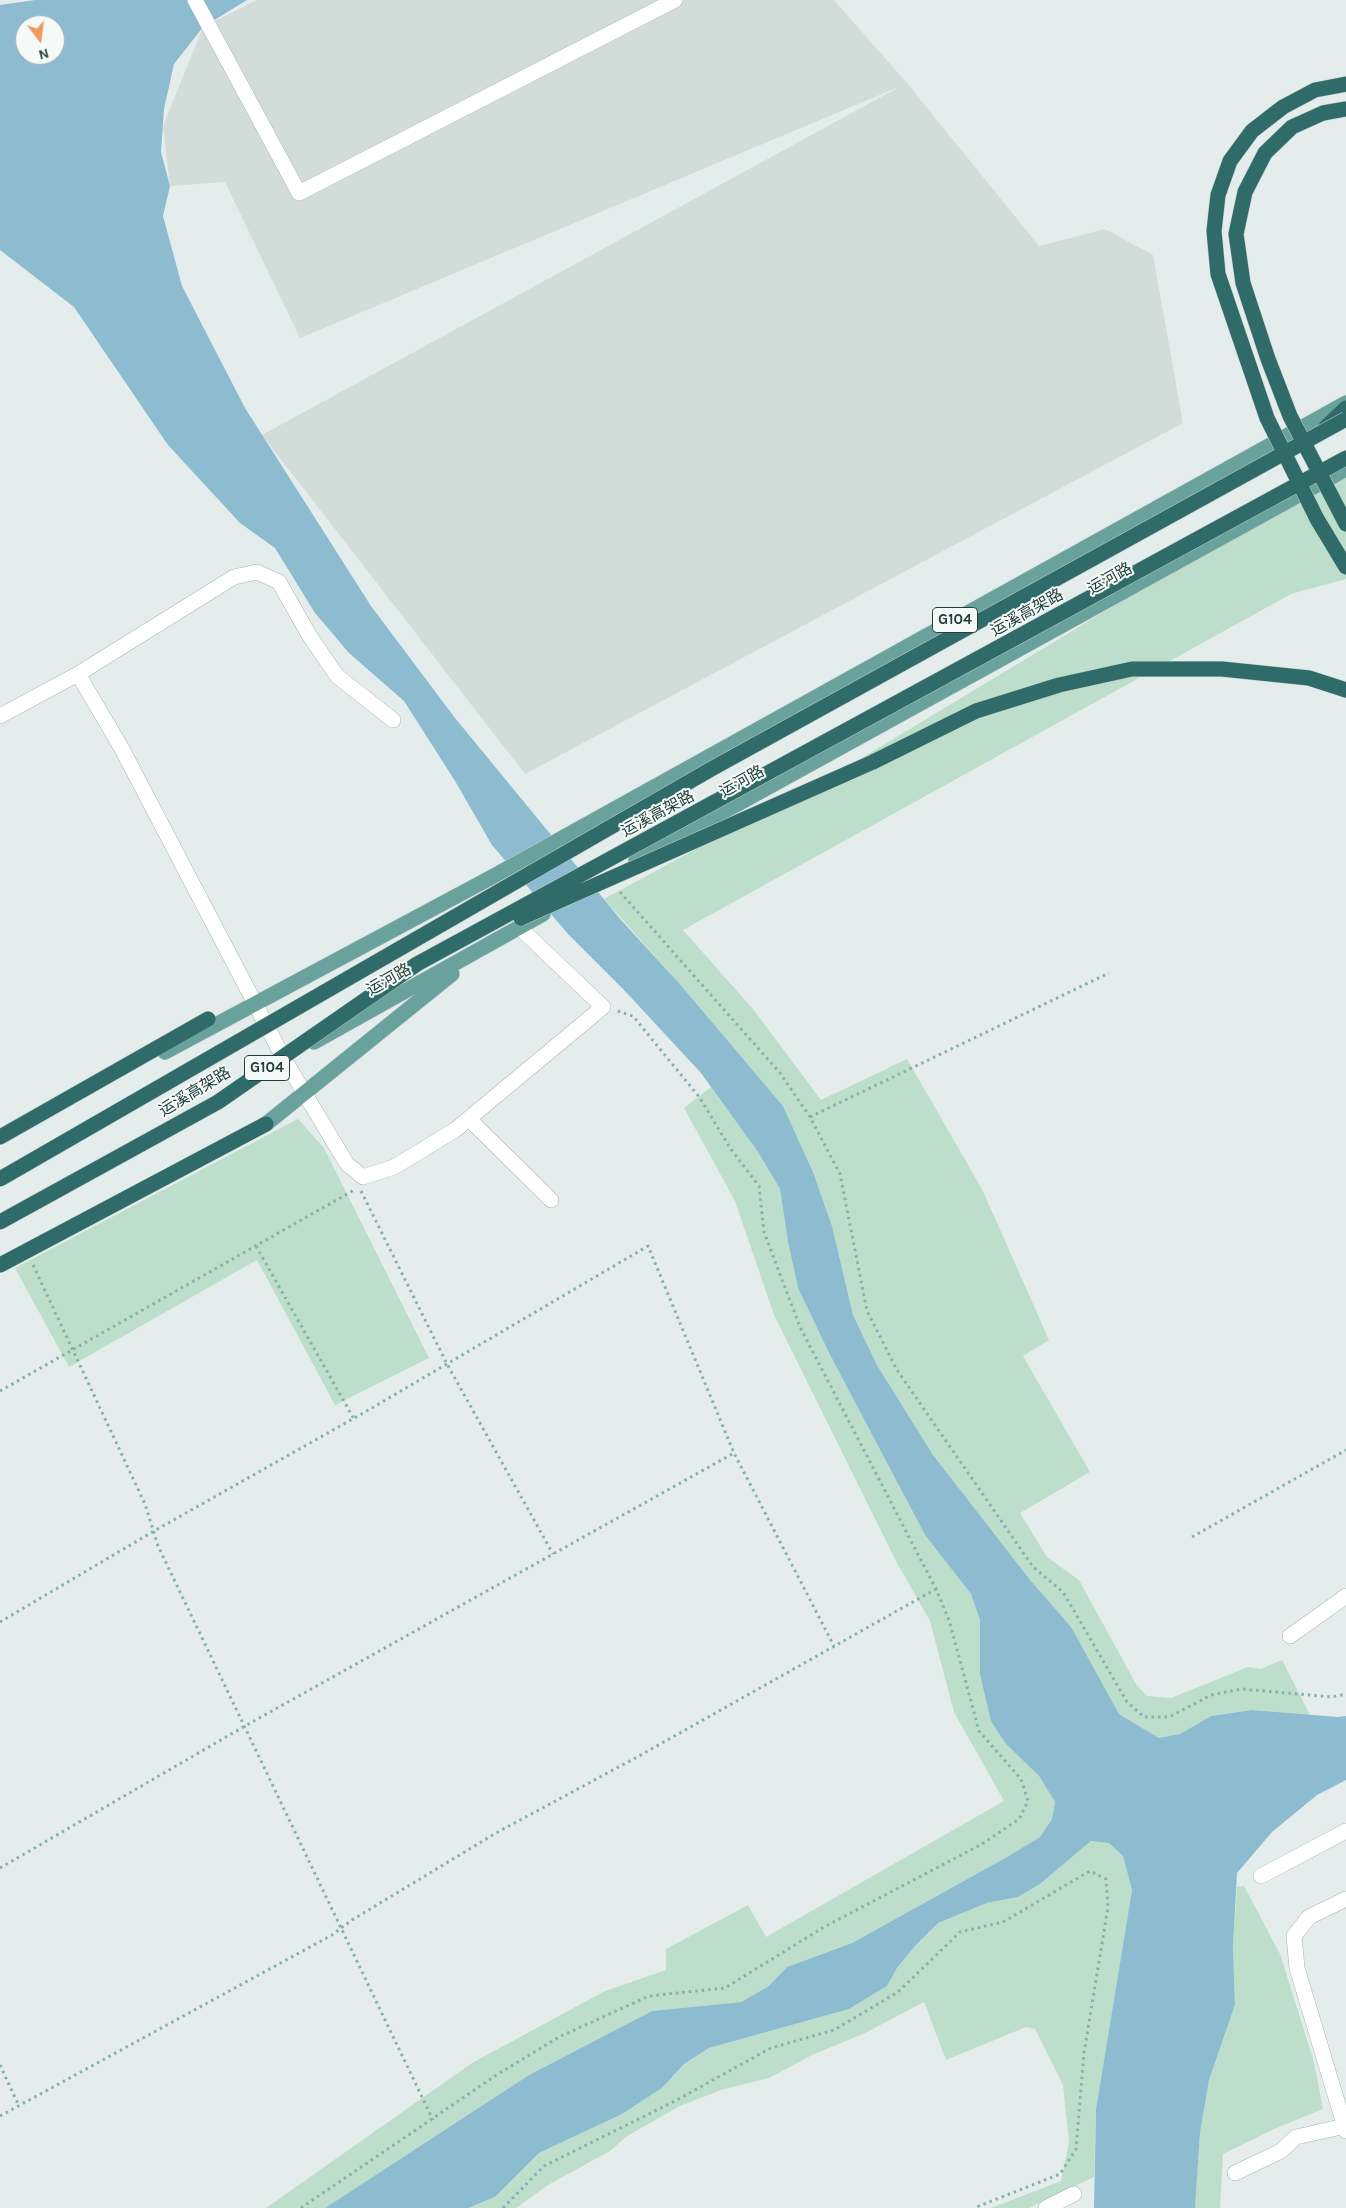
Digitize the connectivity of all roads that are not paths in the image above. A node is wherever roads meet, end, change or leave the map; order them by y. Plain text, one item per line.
1 (675, 0) edge
2 (197, 3) edge
3 (1346, 84) edge
4 (1346, 109) edge
5 (1346, 403) edge
6 (1346, 408) edge
7 (1346, 419) edge
8 (1320, 433) junction
9 (1346, 458) edge
10 (1346, 469) edge
11 (1346, 524) edge
12 (1346, 567) edge
13 (78, 674) junction
14 (1346, 690) edge
15 (0, 716) edge
16 (393, 720) dead end
17 (520, 928) junction
18 (484, 948) junction
19 (417, 964) junction
20 (253, 1001) junction
21 (208, 1019) joint
22 (284, 1059) junction
23 (304, 1093) junction
24 (469, 1119) junction
25 (266, 1124) joint
26 (0, 1138) edge
27 (0, 1179) edge
28 (551, 1200) dead end
29 (0, 1216) edge
30 (0, 1222) edge
31 (0, 1265) edge
32 (1346, 1596) edge
33 (1290, 1636) dead end
34 (1346, 1831) edge
35 (1261, 1876) dead end
36 (1346, 1899) edge
37 (1340, 2086) edge
38 (1345, 2128) edge
39 (1235, 2173) dead end
40 (1074, 2194) dead end
41 (1046, 2208) edge

1 - 2 street
3 - 12 highway, bridge
4 - 11 highway, bridge
5 - 20 main road, G104
6 - 8 highway, bridge
7 - 8 highway, 运溪高架路, bridge
8 - 27 highway, 运溪高架路, bridge
9 - 19 highway, 运溪高架路, bridge
10 - 17 main road, 运河路 / G104, bridge
13 - 15 street
13 - 16 street
13 - 20 street
14 - 19 highway, bridge
17 - 18 main road, 运河路 / G104
17 - 24 street
18 - 22 main road, 运河路 / G104
18 - 23 main road
19 - 30 highway, 运溪高架路, bridge
20 - 21 main road
20 - 22 street
20 - 26 main road, G104
21 - 26 highway
22 - 23 street
22 - 29 main road, 运河路 / G104
23 - 24 street
23 - 25 main road
24 - 28 street
25 - 31 highway, bridge
32 - 33 street
34 - 35 street
36 - 37 street
37 - 38 street
38 - 39 street
40 - 41 street

